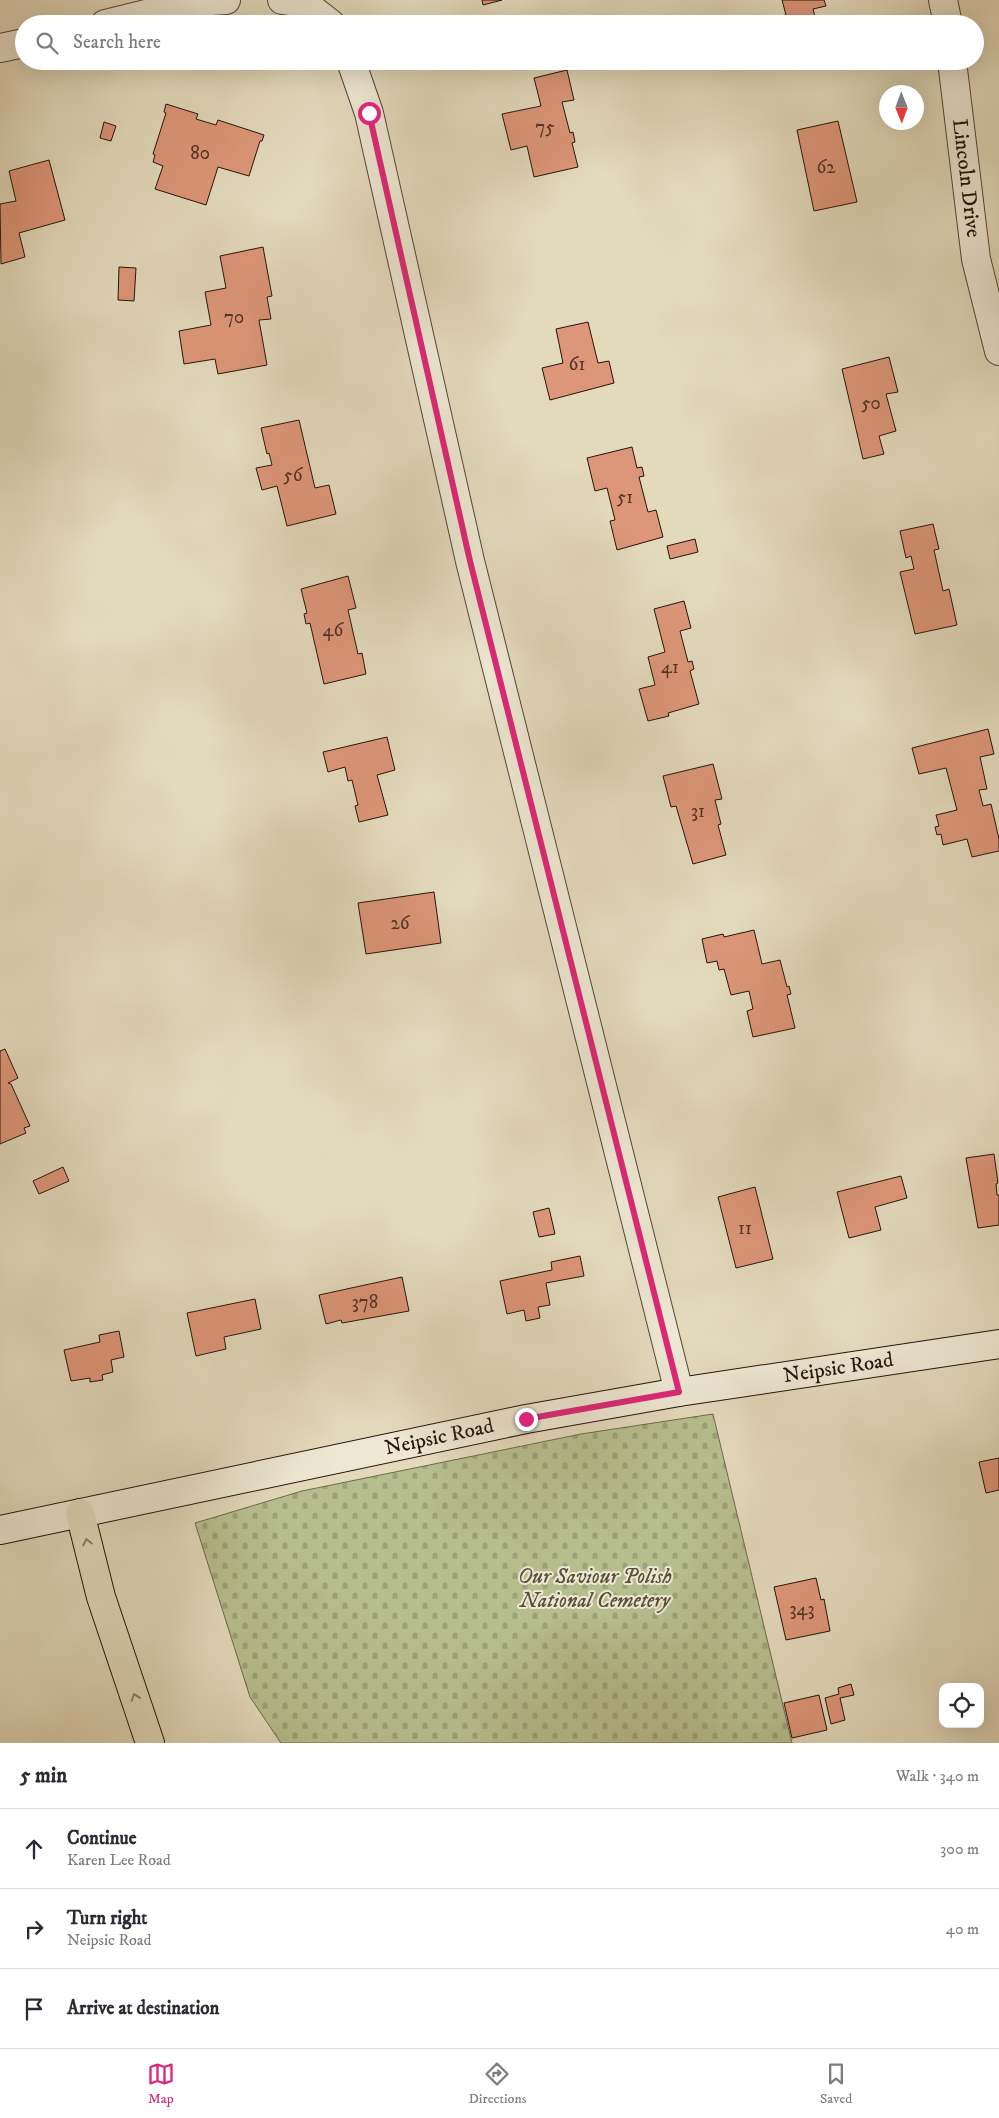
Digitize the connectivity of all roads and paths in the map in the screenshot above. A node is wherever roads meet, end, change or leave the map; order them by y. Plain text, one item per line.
1 (226, 0) edge
2 (282, 0) edge
3 (943, 0) edge
4 (142, 15) edge
5 (319, 15) edge
6 (946, 15) edge
7 (15, 45) edge
8 (0, 48) edge
9 (354, 70) edge
10 (953, 70) edge
11 (999, 351) edge
12 (999, 1344) edge
13 (679, 1392) junction
14 (80, 1513) junction
15 (0, 1530) edge
16 (150, 1743) edge

1 - 4 street
2 - 5 street
3 - 6 street
7 - 8 street
9 - 13 street
10 - 11 street, Lincoln Drive
12 - 13 street, Neipsic Road
13 - 14 street, Neipsic Road
14 - 15 street, Neipsic Road
16 -> 14 highway

